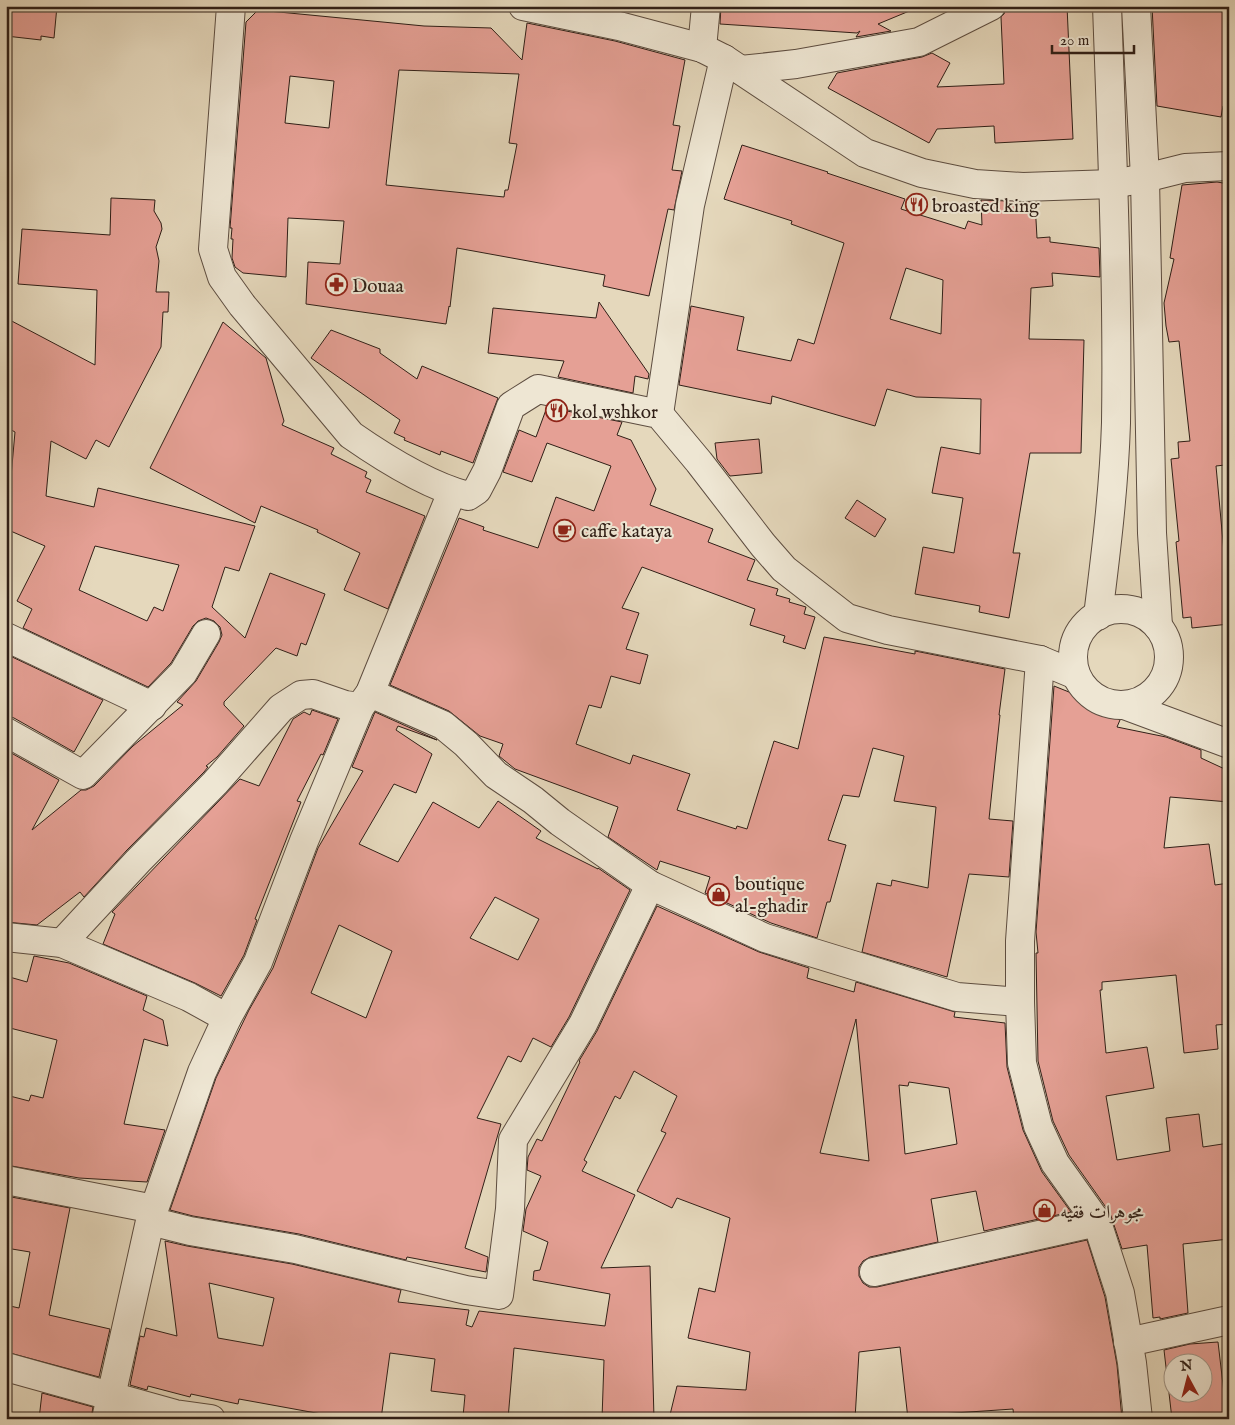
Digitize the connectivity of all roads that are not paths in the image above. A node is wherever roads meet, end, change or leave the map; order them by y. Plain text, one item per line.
1 (231, 6) edge
2 (523, 6) edge
3 (706, 6) edge
4 (991, 6) edge
5 (1107, 6) edge
6 (1136, 6) edge
7 (722, 59) junction
8 (1229, 166) edge
9 (1145, 178) junction
10 (1113, 184) junction
11 (659, 414) junction
12 (452, 492) junction
13 (1098, 616) junction
14 (1158, 626) junction
15 (206, 634) dead end
16 (6, 638) edge
17 (1040, 660) junction
18 (1076, 675) junction
19 (365, 700) junction
20 (1124, 705) junction
21 (152, 706) junction
22 (6, 732) edge
23 (1229, 744) edge
24 (650, 885) junction
25 (6, 937) edge
26 (62, 944) junction
27 (1020, 1002) junction
28 (227, 1018) junction
29 (6, 1180) edge
30 (152, 1215) junction
31 (1097, 1222) junction
32 (874, 1272) dead end
33 (1229, 1320) edge
34 (1128, 1342) junction
35 (6, 1367) edge
36 (109, 1408) edge
37 (211, 1419) edge
38 (1138, 1419) edge

1 - 12 street
2 - 7 street
3 - 7 street
4 - 7 street
5 - 10 street
6 - 9 street
7 - 10 street
7 - 11 street
8 - 9 street
9 - 10 street
9 - 14 street
10 - 13 street
11 - 12 street
11 - 17 street
12 - 19 street
13 - 14 street
13 - 18 street
14 - 20 street
15 - 21 street
16 - 21 street
17 - 18 street
17 - 27 street
18 - 20 street
19 - 24 street
19 - 26 street
19 - 28 street
20 - 23 street
21 - 22 street
24 - 27 street
24 - 30 street
25 - 26 street
26 - 28 street
27 - 31 street
28 - 30 street
29 - 30 street
30 - 36 street
31 - 32 street
31 - 34 street
33 - 34 street
34 - 38 street
35 - 36 street
36 - 37 street

